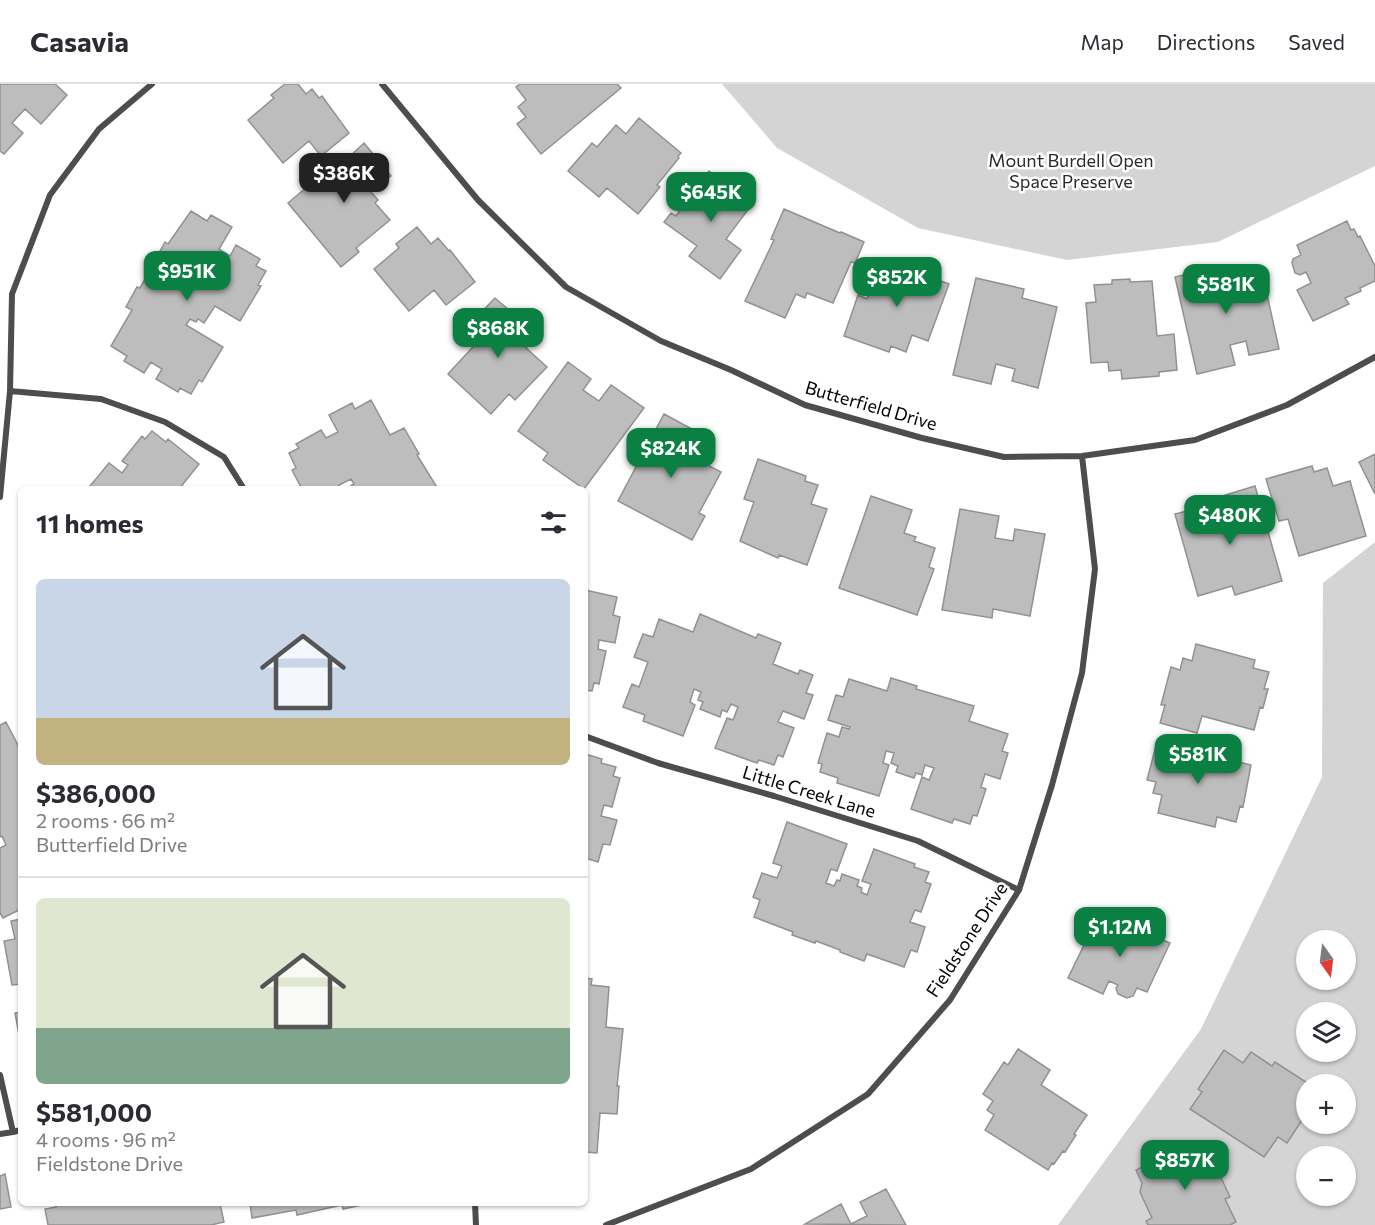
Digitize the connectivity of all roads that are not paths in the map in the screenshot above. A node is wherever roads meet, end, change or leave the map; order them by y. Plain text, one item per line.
1 (152, 84) edge
2 (382, 84) edge
3 (1375, 357) edge
4 (10, 391) junction
5 (1082, 456) junction
6 (242, 486) edge
7 (0, 497) edge
8 (588, 737) edge
9 (1019, 890) junction
10 (0, 1075) edge
11 (18, 1131) edge
12 (13, 1132) junction
13 (0, 1134) edge
14 (475, 1206) edge
15 (476, 1225) edge
16 (606, 1225) edge

1 - 4 street
2 - 5 street, Butterfield Drive
3 - 5 street, Butterfield Drive
4 - 6 street
4 - 7 street
5 - 9 street, Fieldstone Drive
8 - 9 street, Little Creek Lane
9 - 16 street, Fieldstone Drive
10 - 12 street
11 - 12 street
12 - 13 street
14 - 15 street

